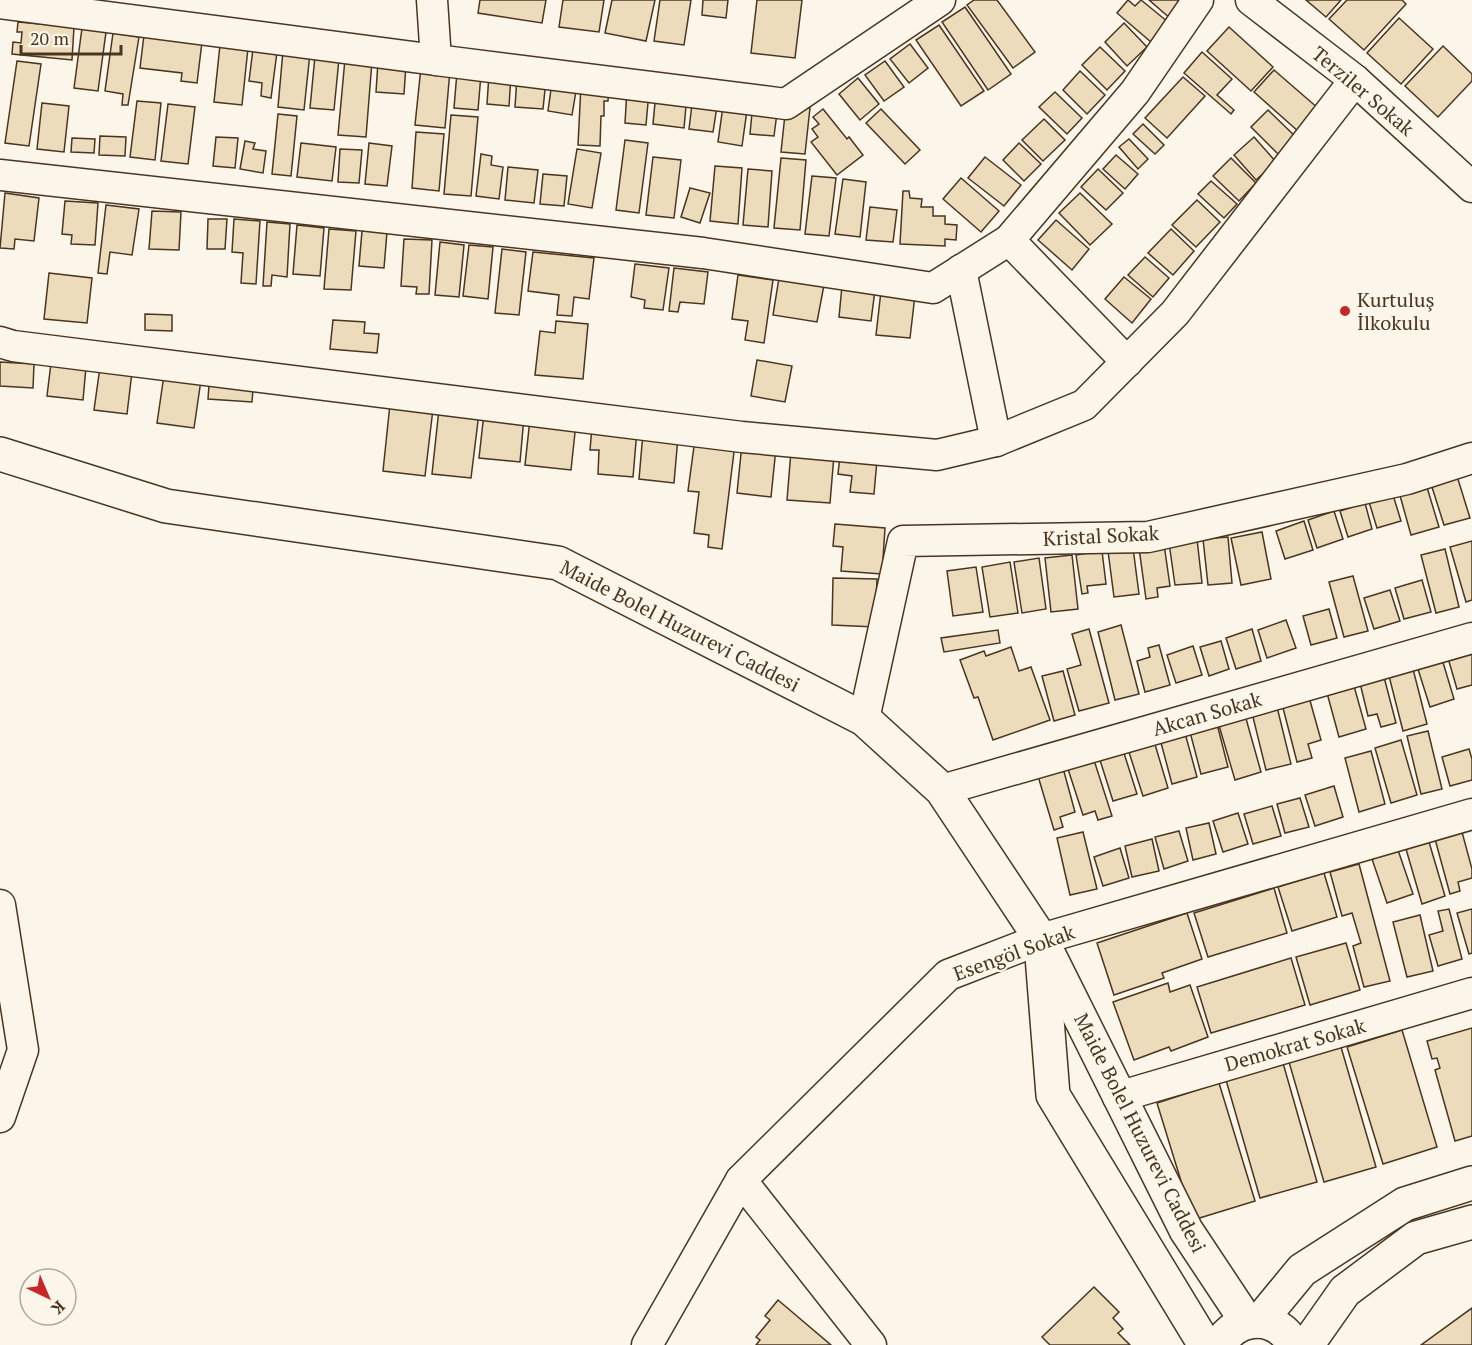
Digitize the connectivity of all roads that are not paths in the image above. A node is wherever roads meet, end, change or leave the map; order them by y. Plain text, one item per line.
1 (432, 0) edge
2 (939, 0) edge
3 (1198, 0) edge
4 (1251, 0) edge
5 (0, 3) edge
6 (436, 60) junction
7 (1355, 80) junction
8 (0, 176) edge
9 (1472, 187) edge
10 (1009, 240) junction
11 (961, 270) junction
12 (0, 342) edge
13 (1127, 362) junction
14 (996, 441) junction
15 (0, 454) edge
16 (1472, 458) edge
17 (1472, 638) edge
18 (864, 719) junction
19 (942, 790) junction
20 (1472, 814) edge
21 (0, 905) edge
22 (1041, 939) junction
23 (1472, 993) edge
24 (1118, 1097) junction
25 (0, 1117) edge
26 (741, 1180) junction
27 (1472, 1183) edge
28 (1472, 1222) edge
29 (1254, 1322) junction
30 (647, 1345) edge
31 (871, 1345) edge
32 (1205, 1345) edge
33 (1219, 1345) edge
34 (1294, 1345) edge
35 (1307, 1345) edge

1 - 6 street
2 - 6 street
3 - 10 street
4 - 7 street, Terziler Sokak
5 - 6 street
7 - 9 street, Terziler Sokak
7 - 13 street
8 - 11 street
10 - 11 street
10 - 13 street
11 - 14 street
12 - 14 street
13 - 14 street
15 - 18 main road, Maide Bolel Huzurevi Caddesi
16 - 18 street, Kristal Sokak
17 - 19 street, Akcan Sokak
18 - 19 main road, Maide Bolel Huzurevi Caddesi
19 - 22 main road, Maide Bolel Huzurevi Caddesi
20 - 22 street, Esengöl Sokak
21 - 25 street
22 - 24 main road, Maide Bolel Huzurevi Caddesi
22 - 26 street, Esengöl Sokak
22 - 32 main road, Maide Bolel Huzurevi Caddesi
23 - 24 street, Demokrat Sokak
24 - 29 main road, Maide Bolel Huzurevi Caddesi
26 - 30 street, Esengöl Sokak
26 - 31 street
27 - 29 main road
28 - 35 main road
29 - 33 main road
29 - 34 main road

